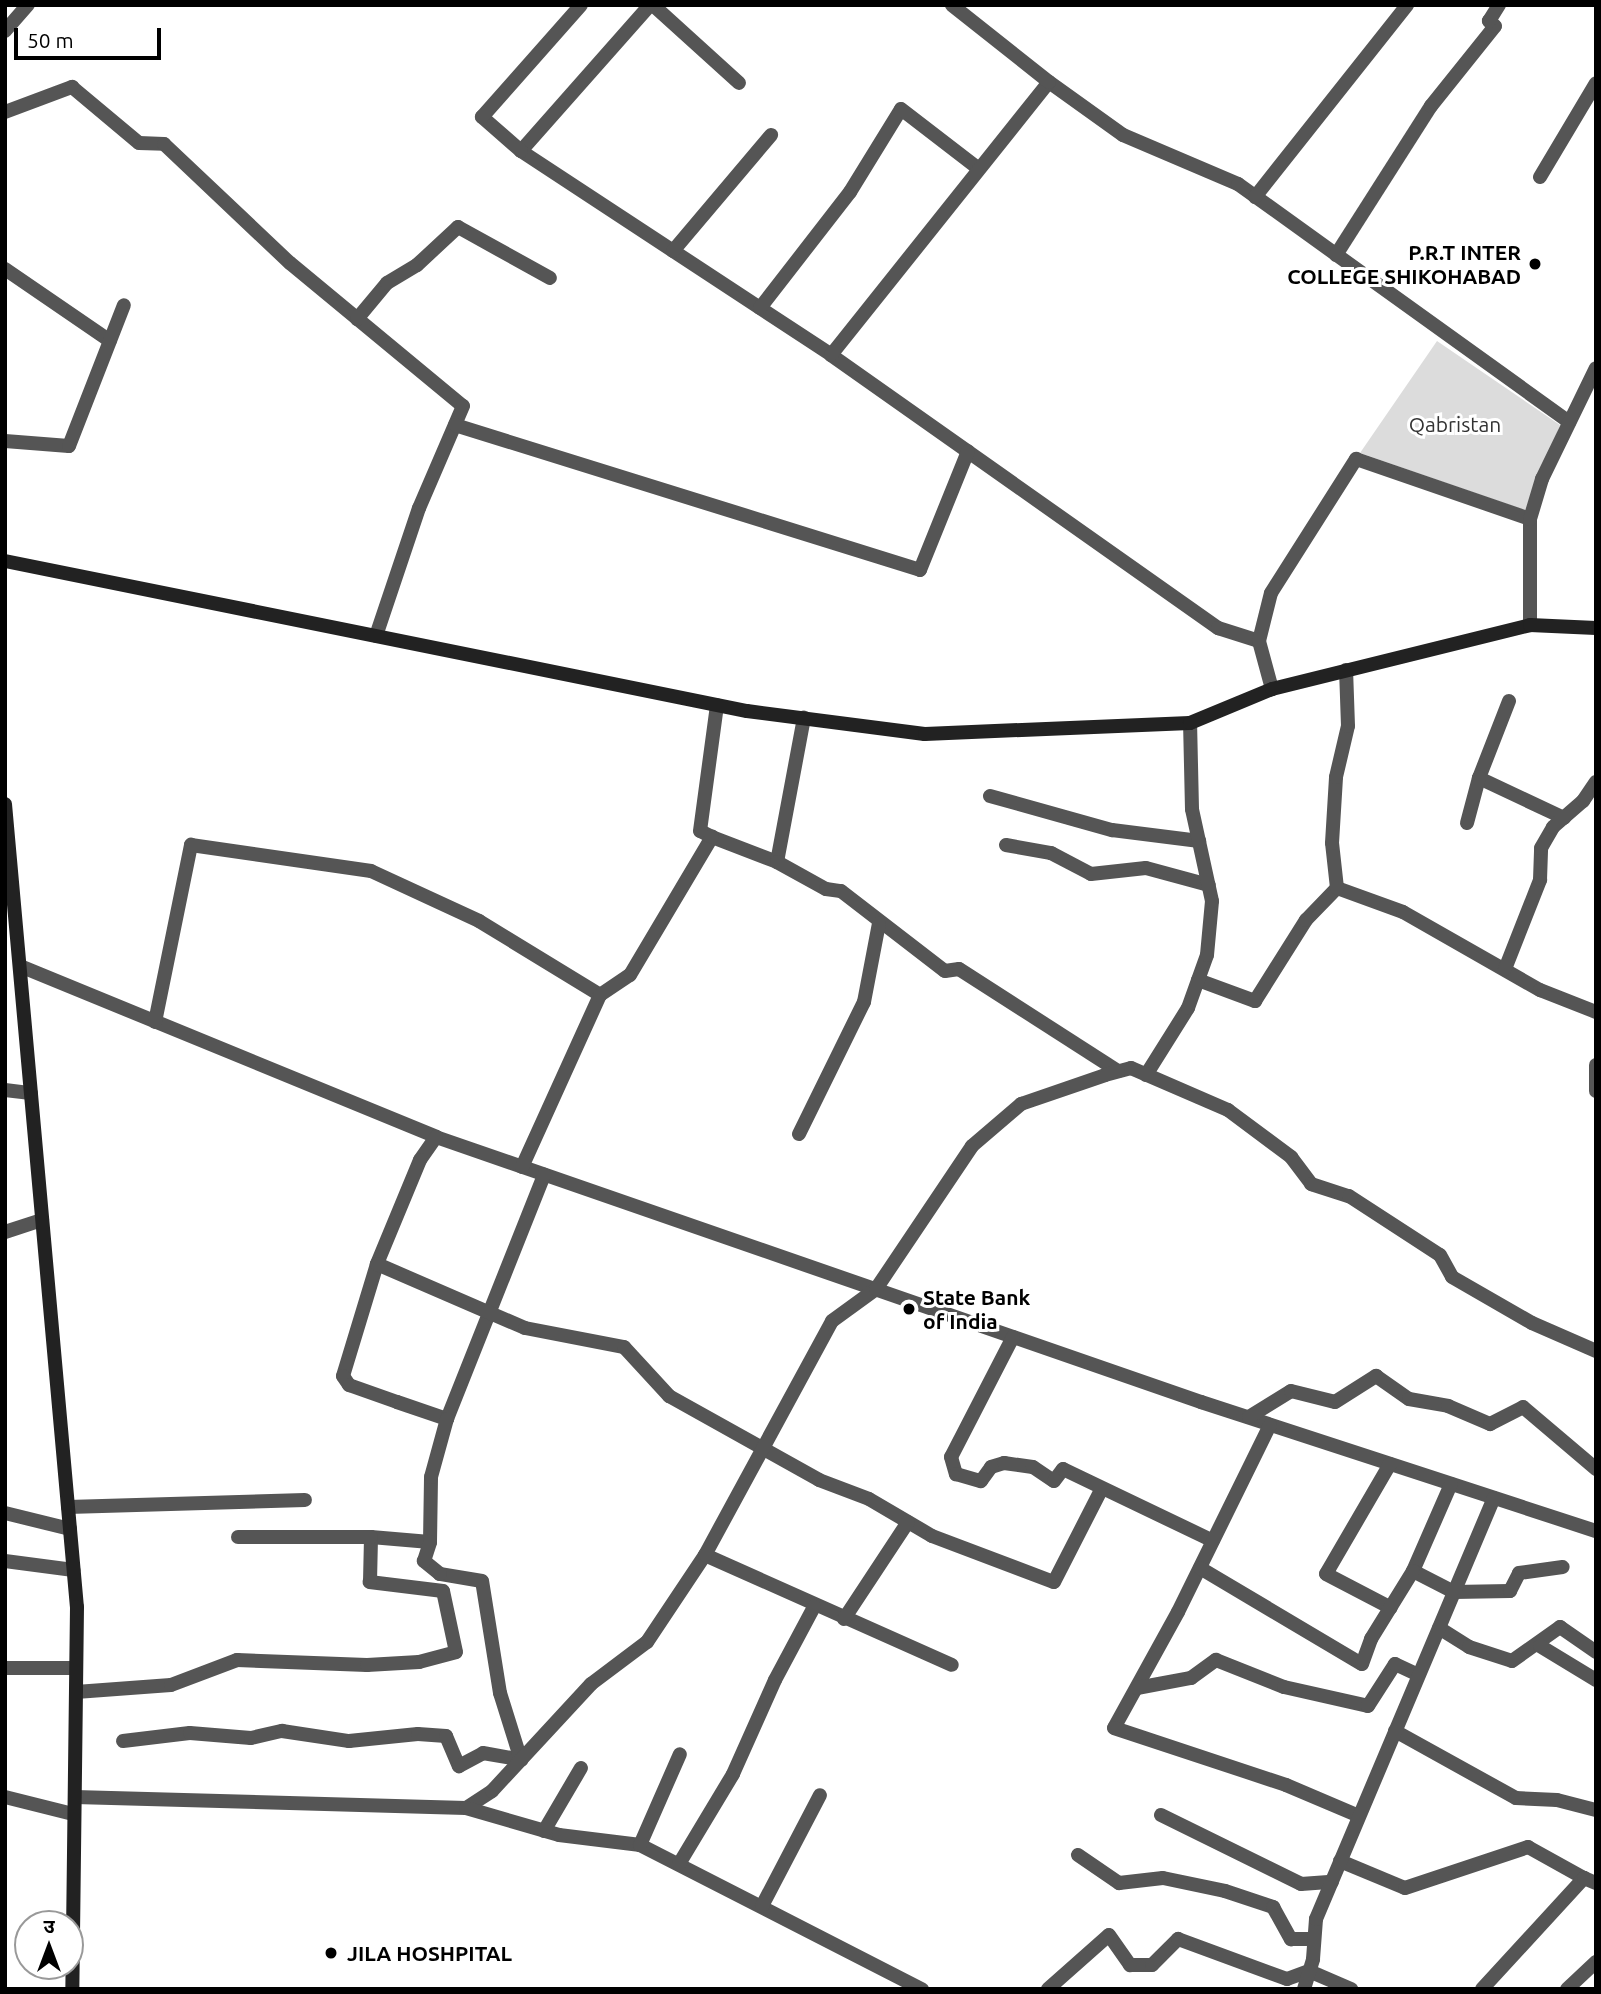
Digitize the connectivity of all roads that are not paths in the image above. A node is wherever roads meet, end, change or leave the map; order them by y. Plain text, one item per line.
1 (28, 5) edge
2 (581, 5) edge
3 (651, 5) edge
4 (951, 5) edge
5 (1407, 5) edge
6 (1499, 5) edge
7 (5, 31) edge
8 (1049, 82) junction
9 (739, 83) dead end
10 (1596, 83) edge
11 (5, 111) edge
12 (771, 135) dead end
13 (521, 151) junction
14 (979, 169) junction
15 (1540, 177) dead end
16 (1255, 197) junction
17 (673, 251) junction
18 (1336, 255) junction
19 (5, 270) edge
20 (550, 278) dead end
21 (124, 305) dead end
22 (760, 308) junction
23 (357, 319) junction
24 (110, 341) junction
25 (831, 355) junction
26 (1596, 368) edge
27 (1569, 422) junction
28 (454, 425) junction
29 (5, 441) edge
30 (968, 451) junction
31 (1530, 519) junction
32 (5, 561) edge
33 (1530, 625) junction
34 (1596, 628) edge
35 (376, 636) junction
36 (1259, 641) junction
37 (1346, 670) junction
38 (1272, 689) junction
39 (1509, 701) dead end
40 (717, 705) junction
41 (804, 718) junction
42 (1190, 723) junction
43 (1479, 778) junction
44 (1596, 782) edge
45 (990, 796) dead end
46 (5, 804) edge
47 (1564, 818) junction
48 (1467, 823) dead end
49 (712, 837) junction
50 (1199, 841) junction
51 (1006, 845) dead end
52 (777, 862) junction
53 (1209, 885) junction
54 (9, 886) edge
55 (1337, 888) junction
56 (879, 923) junction
57 (20, 966) junction
58 (1505, 969) junction
59 (1198, 981) junction
60 (600, 995) junction
61 (1596, 1012) edge
62 (155, 1022) junction
63 (1596, 1065) edge
64 (1118, 1071) junction
65 (1146, 1075) junction
66 (5, 1090) edge
67 (1596, 1091) edge
68 (31, 1093) junction
69 (799, 1134) dead end
70 (436, 1137) junction
71 (522, 1167) junction
72 (544, 1175) junction
73 (42, 1220) junction
74 (5, 1232) edge
75 (377, 1265) junction
76 (876, 1290) junction
77 (491, 1314) junction
78 (1013, 1337) junction
79 (1595, 1347) edge
80 (1249, 1417) junction
81 (447, 1419) junction
82 (1270, 1424) junction
83 (762, 1448) junction
84 (1390, 1464) junction
85 (1596, 1469) edge
86 (1451, 1484) junction
87 (1101, 1490) junction
88 (1494, 1497) junction
89 (305, 1500) dead end
90 (68, 1507) junction
91 (5, 1513) edge
92 (908, 1522) junction
93 (70, 1529) junction
94 (1596, 1531) edge
95 (238, 1537) dead end
96 (371, 1537) junction
97 (1213, 1541) junction
98 (430, 1542) junction
99 (705, 1555) junction
100 (5, 1561) edge
101 (1563, 1567) dead end
102 (1200, 1568) junction
103 (74, 1570) junction
104 (1413, 1571) junction
105 (1454, 1592) junction
106 (814, 1607) junction
107 (1391, 1608) junction
108 (844, 1619) junction
109 (1439, 1628) junction
110 (1540, 1646) junction
111 (1596, 1652) edge
112 (951, 1665) dead end
113 (5, 1668) edge
114 (76, 1668) junction
115 (1419, 1675) junction
116 (1596, 1679) edge
117 (1137, 1688) junction
118 (76, 1692) junction
119 (1395, 1731) junction
120 (123, 1741) dead end
121 (680, 1754) dead end
122 (521, 1760) junction
123 (582, 1768) dead end
124 (820, 1794) dead end
125 (5, 1797) edge
126 (75, 1797) junction
127 (467, 1808) junction
128 (1596, 1810) edge
129 (73, 1814) junction
130 (1161, 1815) dead end
131 (1359, 1816) junction
132 (544, 1831) junction
133 (640, 1845) junction
134 (1079, 1855) dead end
135 (1340, 1861) junction
136 (679, 1864) junction
137 (1590, 1881) edge
138 (1332, 1882) junction
139 (762, 1906) junction
140 (1314, 1939) junction
141 (1596, 1962) edge
142 (1309, 1971) junction
143 (72, 1989) edge
144 (922, 1989) edge
145 (1048, 1989) edge
146 (1304, 1989) edge
147 (1351, 1989) edge
148 (1482, 1989) edge
149 (1567, 1989) edge

1 - 7 street
2 - 13 street
3 - 9 street
3 - 13 street
4 - 8 street
5 - 16 street
6 - 18 street
8 - 14 street
8 - 16 street
10 - 15 street
11 - 23 street
12 - 17 street
13 - 17 street
14 - 22 street
14 - 25 street
16 - 18 street
17 - 22 street
18 - 27 street
19 - 24 street
20 - 23 street
21 - 24 street
22 - 25 street
23 - 28 street
24 - 29 street
25 - 30 street
26 - 27 street
27 - 31 street
28 - 30 street
28 - 35 street
30 - 36 street
31 - 33 street
31 - 36 street
32 - 35 main road
33 - 34 main road
33 - 37 main road
35 - 40 main road
36 - 38 street
37 - 38 main road
37 - 55 street
38 - 42 main road
39 - 43 street
40 - 41 main road
40 - 49 street
41 - 42 main road
41 - 52 street
42 - 50 street
43 - 47 street
43 - 48 street
44 - 47 street
45 - 50 street
46 - 54 main road
47 - 58 street
49 - 52 street
49 - 60 street
50 - 53 street
51 - 53 street
52 - 56 street
53 - 59 street
54 - 57 main road
55 - 58 street
55 - 59 street
56 - 64 street
56 - 69 street
57 - 62 street
57 - 68 main road
58 - 61 street
59 - 65 street
60 - 62 street
60 - 71 street
62 - 70 street
63 - 67 street
64 - 65 street
64 - 76 street
65 - 79 street
66 - 68 street
68 - 73 main road
70 - 71 street
70 - 75 street
71 - 72 street
72 - 76 street
72 - 77 street
73 - 74 street
73 - 90 main road
75 - 77 street
75 - 81 street
76 - 78 street
76 - 83 street
77 - 81 street
77 - 83 street
78 - 80 street
78 - 87 street
80 - 82 street
80 - 85 street
81 - 98 street
82 - 84 street
82 - 97 street
83 - 92 street
83 - 99 street
84 - 86 street
84 - 107 street
86 - 88 street
86 - 104 street
87 - 92 street
87 - 97 street
88 - 94 street
88 - 105 street
89 - 90 street
90 - 93 main road
91 - 93 street
92 - 108 street
93 - 103 main road
95 - 96 street
96 - 98 street
96 - 118 street
97 - 102 street
98 - 122 street
99 - 106 street
99 - 122 street
100 - 103 street
101 - 105 street
102 - 107 street
102 - 117 street
103 - 114 main road
104 - 105 street
104 - 107 street
105 - 109 street
106 - 108 street
106 - 136 street
108 - 112 street
109 - 110 street
109 - 115 street
110 - 111 street
110 - 116 street
113 - 114 street
114 - 118 main road
115 - 117 street
115 - 119 street
117 - 131 street
118 - 126 main road
119 - 128 street
119 - 131 street
120 - 122 street
121 - 133 street
122 - 127 street
123 - 132 street
124 - 139 street
125 - 129 street
126 - 127 street
126 - 129 main road
127 - 132 street
129 - 143 main road
130 - 138 street
131 - 135 street
132 - 133 street
133 - 136 street
134 - 140 street
135 - 137 street
135 - 138 street
136 - 139 street
137 - 148 street
138 - 140 street
139 - 144 street
140 - 142 street
141 - 149 street
142 - 145 street
142 - 146 street
142 - 147 street

